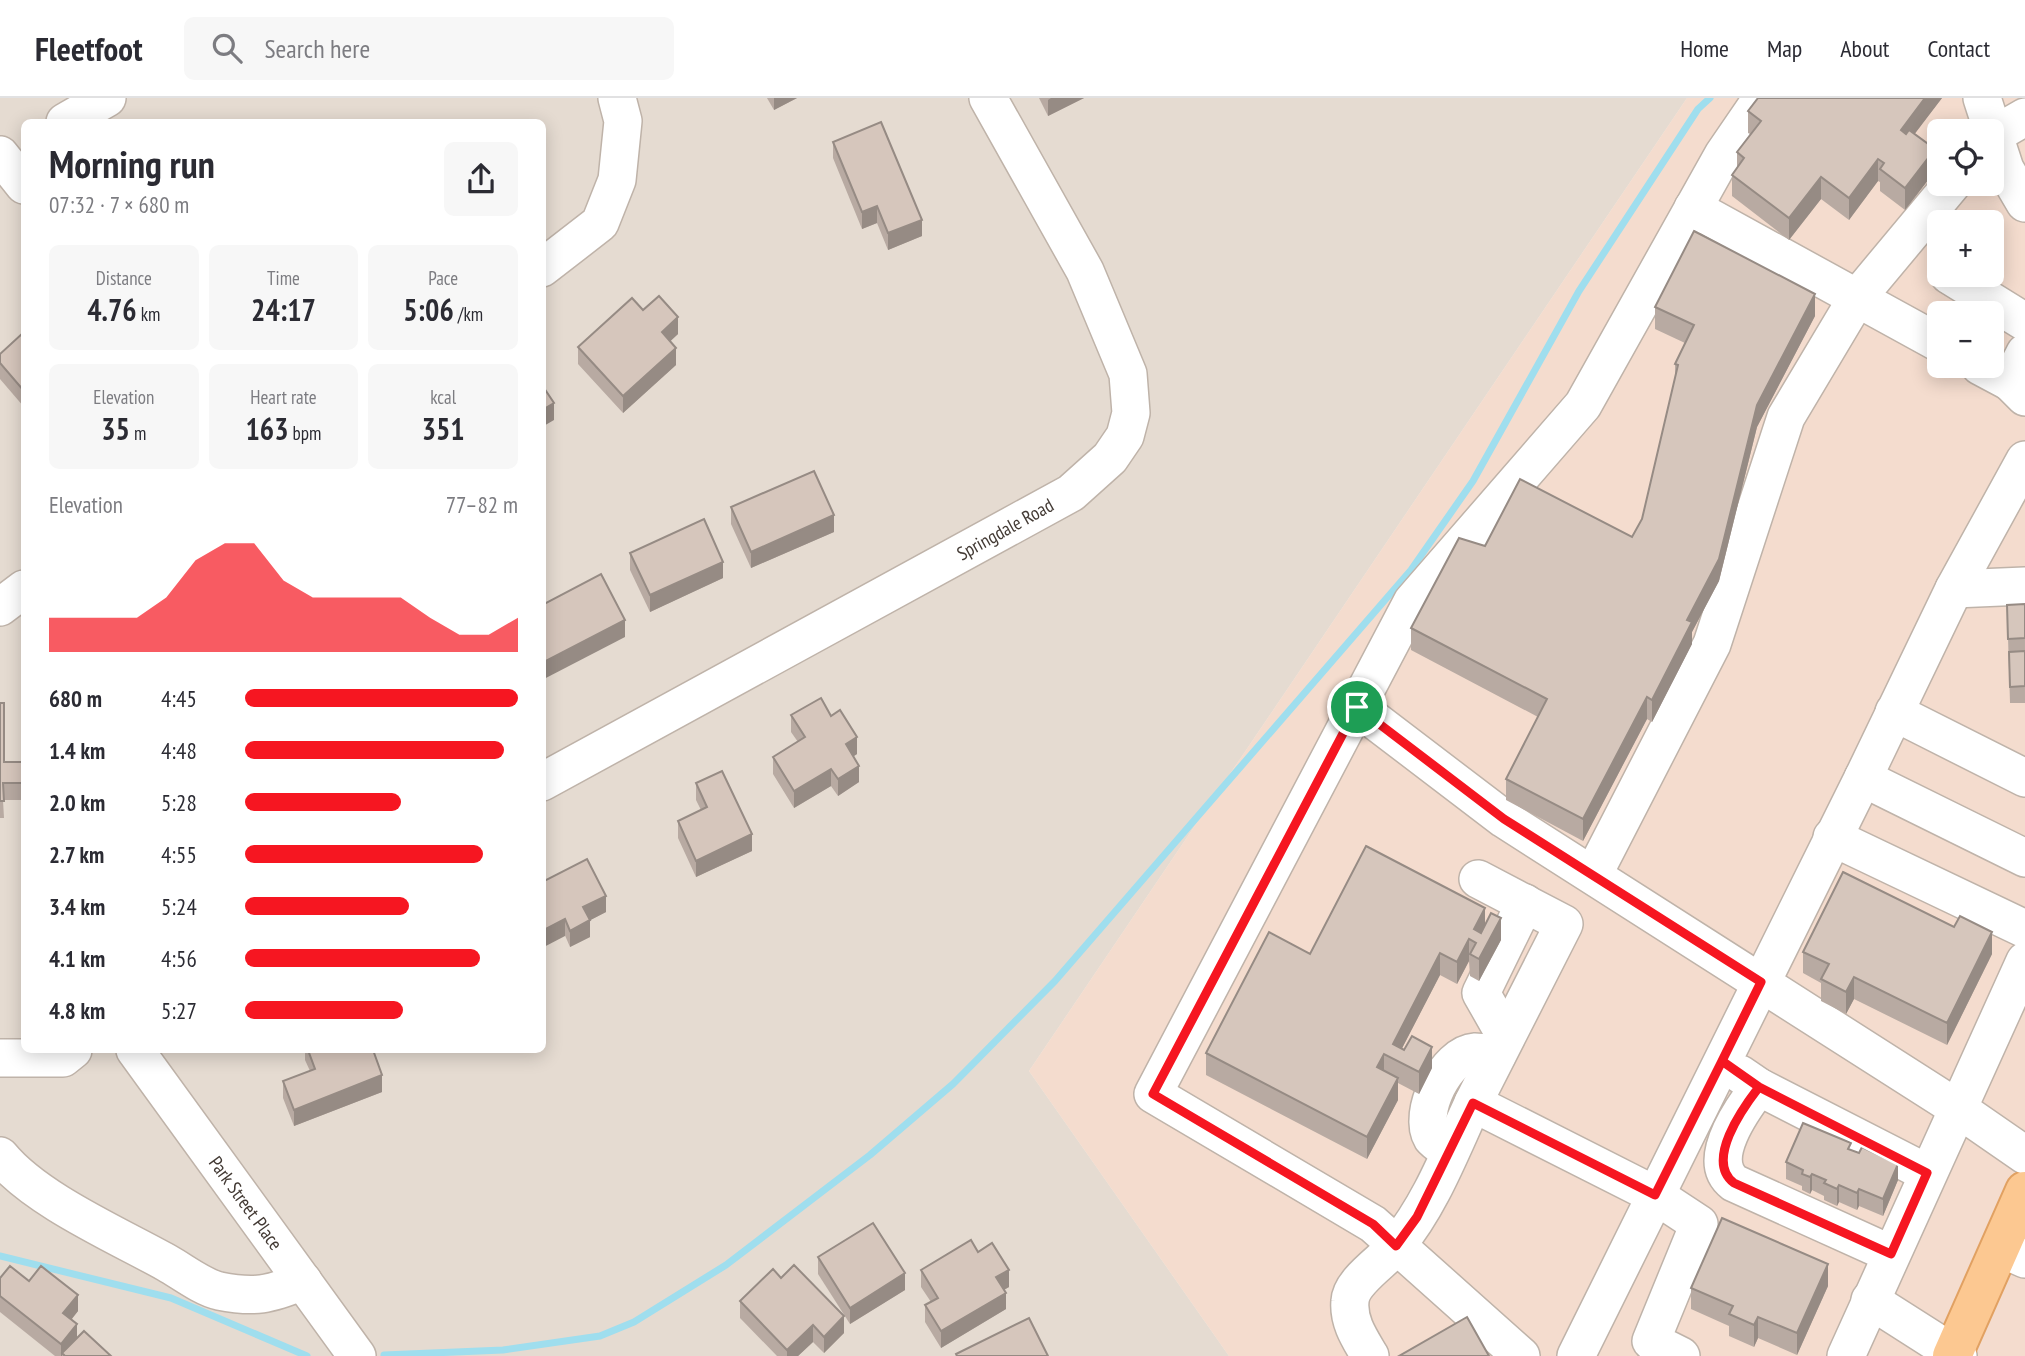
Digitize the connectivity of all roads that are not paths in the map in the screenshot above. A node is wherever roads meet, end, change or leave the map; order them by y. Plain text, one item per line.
1 (107, 98) edge
2 (617, 98) edge
3 (988, 98) edge
4 (1762, 98) edge
5 (1982, 98) edge
6 (2025, 117) edge
7 (70, 119) edge
8 (1988, 119) edge
9 (2004, 128) edge
10 (2004, 164) edge
11 (1942, 196) edge
12 (2025, 203) edge
13 (1693, 208) junction
14 (1901, 244) junction
15 (1927, 260) edge
16 (546, 265) edge
17 (1968, 287) edge
18 (1857, 298) junction
19 (2025, 322) edge
20 (1927, 336) edge
21 (2025, 460) edge
22 (2025, 586) edge
23 (1954, 589) junction
24 (21, 591) edge
25 (0, 607) edge
26 (1357, 707) junction
27 (1894, 712) junction
28 (1863, 778) junction
29 (2025, 778) edge
30 (546, 780) edge
31 (1832, 838) junction
32 (2025, 859) edge
33 (1593, 875) junction
34 (1478, 879) dead end
35 (2025, 929) edge
36 (2025, 961) edge
37 (1761, 982) junction
38 (1502, 1046) junction
39 (69, 1053) edge
40 (137, 1053) edge
41 (0, 1058) edge
42 (1722, 1061) junction
43 (1759, 1087) junction
44 (1473, 1103) junction
45 (1957, 1108) junction
46 (1450, 1152) junction
47 (2025, 1155) edge
48 (0, 1156) edge
49 (1927, 1173) junction
50 (2025, 1191) edge
51 (1655, 1195) junction
52 (1396, 1246) junction
53 (1891, 1254) junction
54 (2012, 1254) edge
55 (303, 1281) junction
56 (1870, 1300) junction
57 (1954, 1355) edge
58 (357, 1356) edge
59 (1370, 1356) edge
60 (1521, 1356) edge
61 (1576, 1356) edge
62 (1681, 1356) edge
63 (1846, 1356) edge

1 - 7 street
2 - 16 street
3 - 30 street, Springdale Road
4 - 13 street
5 - 8 street
6 - 9 street
10 - 12 street
11 - 14 street
13 - 18 street
13 - 26 street
14 - 15 street
14 - 18 street
17 - 19 street
18 - 20 street
18 - 33 street
21 - 23 street
22 - 23 street
23 - 27 street
24 - 25 street
26 - 33 street
26 - 52 street
27 - 28 street
27 - 29 street
28 - 31 street
28 - 32 street
31 - 35 street
31 - 37 street
33 - 37 street
34 - 38 street
36 - 45 street
37 - 42 street
37 - 45 street
38 - 44 street
38 - 46 street
39 - 41 street
40 - 55 street, Park Street Place
42 - 43 street
42 - 51 street
43 - 49 street
43 - 53 street
44 - 46 street
44 - 51 street
45 - 47 street
45 - 49 street
46 - 52 street
48 - 55 street
49 - 53 street
50 - 54 main road
51 - 61 street
51 - 62 street
52 - 59 street
52 - 60 street
53 - 56 street
54 - 57 main road
55 - 58 street, Park Street Place
56 - 57 street
56 - 63 street

